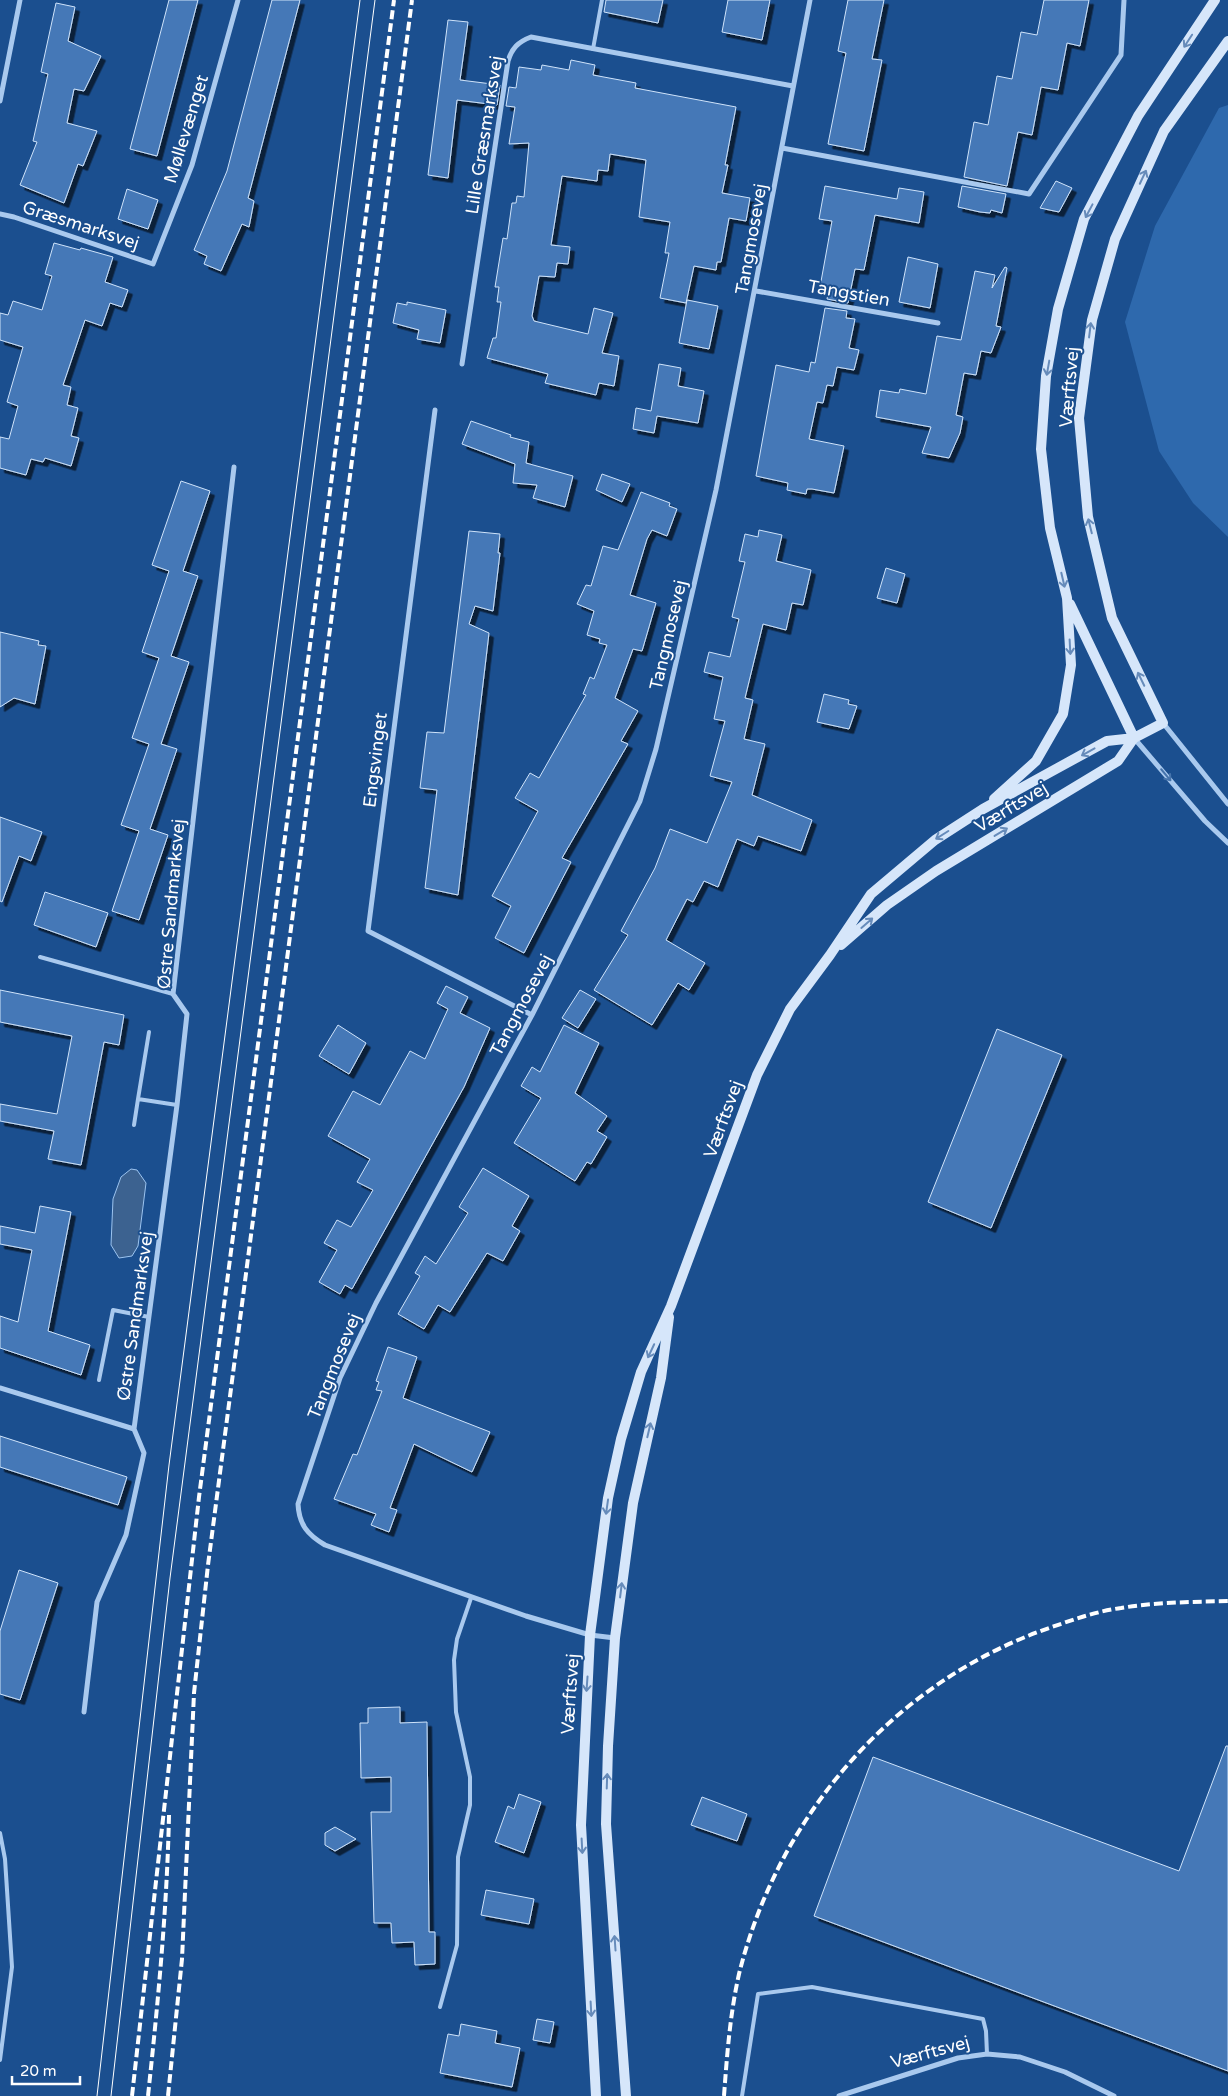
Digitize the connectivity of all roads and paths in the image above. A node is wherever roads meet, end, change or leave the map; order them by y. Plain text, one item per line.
1 (20, 0) edge
2 (238, 0) edge
3 (602, 0) edge
4 (810, 0) edge
5 (1124, 0) edge
6 (1215, 0) edge
7 (1228, 40) edge
8 (593, 49) junction
9 (3, 72) edge
10 (794, 86) junction
11 (0, 101) edge
12 (782, 148) junction
13 (0, 214) edge
14 (153, 264) joint
15 (756, 291) junction
16 (938, 323) dead end
17 (462, 364) dead end
18 (435, 410) dead end
19 (234, 467) dead end
20 (1067, 598) junction
21 (1163, 723) junction
22 (1134, 738) junction
23 (1228, 804) edge
24 (983, 809) junction
25 (1228, 843) edge
26 (830, 956) junction
27 (40, 957) dead end
28 (173, 994) junction
29 (532, 1015) junction
30 (149, 1032) dead end
31 (138, 1099) junction
32 (177, 1105) junction
33 (134, 1125) dead end
34 (671, 1306) junction
35 (149, 1317) junction
36 (99, 1380) dead end
37 (0, 1388) edge
38 (134, 1429) junction
39 (470, 1598) junction
40 (590, 1635) junction
41 (615, 1638) junction
42 (84, 1712) dead end
43 (0, 1833) edge
44 (440, 2007) dead end
45 (987, 2054) junction
46 (0, 2060) edge
47 (596, 2096) edge
48 (626, 2096) edge
49 (742, 2096) edge
50 (840, 2096) edge
51 (1114, 2096) edge

1 - 9 street
2 - 14 street, Møllevænget
3 - 8 lane
4 - 10 street, Tangmosevej
5 - 12 street
6 -> 20 street, Værftsvej
21 -> 7 street, Værftsvej
8 - 10 street, Lille Græsmarksvej
8 - 17 street, Lille Græsmarksvej
9 - 11 street
10 - 12 street, Tangmosevej
12 - 15 street, Tangmosevej
13 - 14 street, Græsmarksvej
15 - 16 street, Tangstien
15 - 29 street, Tangmosevej
18 - 29 street, Engsvinget
19 - 28 street, Østre Sandmarksvej
20 - 22 street, Værftsvej
20 -> 24 street, Værftsvej
21 - 22 street, Værftsvej
21 - 23 street
22 -> 24 street, Værftsvej
22 -> 25 street
26 -> 22 street, Værftsvej
24 -> 26 street, Værftsvej
26 - 34 street, Værftsvej
27 - 28 lane
28 - 32 street, Østre Sandmarksvej
29 - 39 street, Tangmosevej
30 - 31 lane
31 - 32 lane
31 - 33 lane
32 - 35 street, Østre Sandmarksvej
34 -> 40 street, Værftsvej
41 -> 34 street, Værftsvej
35 - 36 lane
35 - 38 street, Østre Sandmarksvej
37 - 38 street, Østre Sandmarksvej
38 - 42 street, Østre Sandmarksvej
39 - 40 street, Tangmosevej
39 - 44 lane
40 - 41 street, Tangmosevej
40 -> 47 street, Værftsvej
48 -> 41 street, Værftsvej
43 - 46 lane
45 - 49 lane
45 - 50 street, Værftsvej
45 - 51 street, Værftsvej

